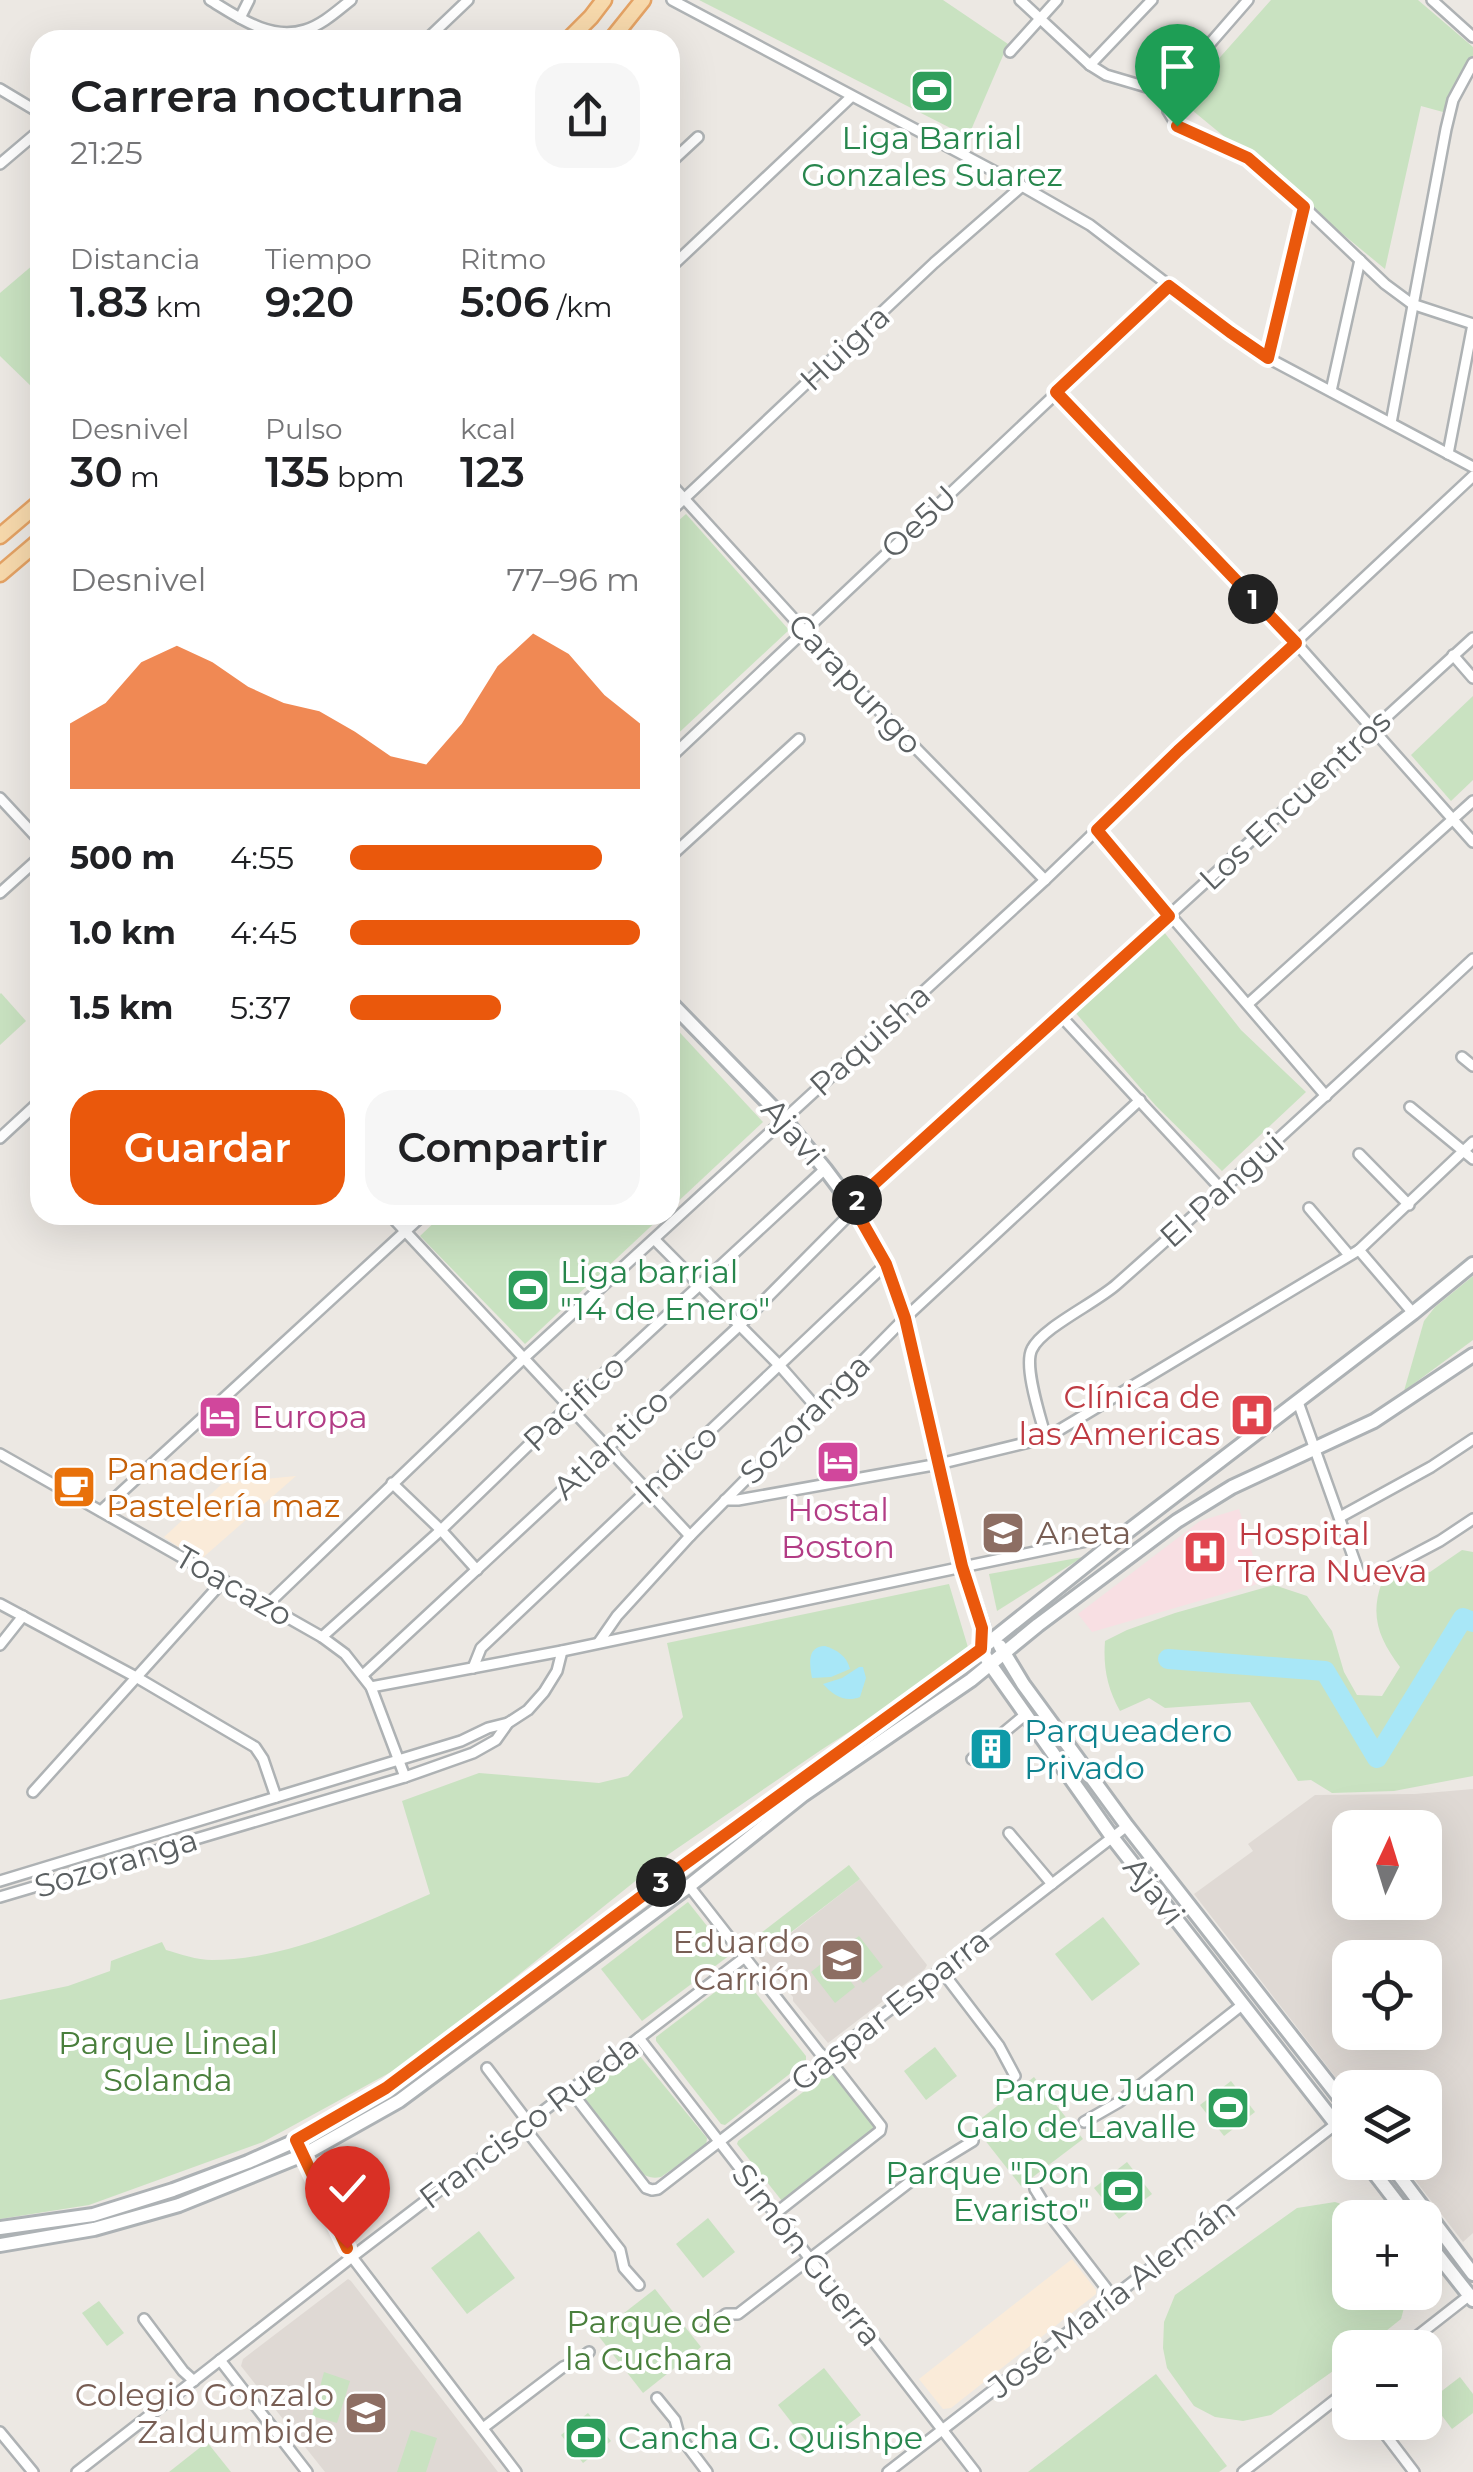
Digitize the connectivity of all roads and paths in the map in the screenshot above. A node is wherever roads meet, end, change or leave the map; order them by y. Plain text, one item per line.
1 (210, 0) edge
2 (249, 0) edge
3 (351, 0) edge
4 (468, 0) edge
5 (604, 0) edge
6 (643, 0) edge
7 (672, 0) edge
8 (1020, 0) edge
9 (1057, 0) edge
10 (1152, 0) edge
11 (1229, 0) edge
12 (1248, 0) edge
13 (1433, 0) edge
14 (1239, 9) junction
15 (240, 18) junction
16 (1041, 18) junction
17 (268, 30) edge
18 (304, 30) edge
19 (436, 30) edge
20 (578, 30) edge
21 (619, 30) edge
22 (1473, 37) edge
23 (1010, 52) dead end
24 (1473, 63) edge
25 (1090, 66) junction
26 (0, 89) edge
27 (1167, 92) junction
28 (851, 97) junction
29 (30, 108) edge
30 (698, 137) dead end
31 (30, 138) edge
32 (680, 153) edge
33 (0, 164) edge
34 (1022, 186) junction
35 (1304, 207) junction
36 (680, 259) edge
37 (1360, 260) junction
38 (1169, 286) junction
39 (1412, 304) junction
40 (1473, 324) edge
41 (1268, 358) junction
42 (1332, 391) junction
43 (1056, 392) junction
44 (1392, 423) junction
45 (1448, 454) junction
46 (1473, 466) edge
47 (1473, 476) edge
48 (680, 494) edge
49 (684, 499) junction
50 (680, 503) edge
51 (30, 510) edge
52 (0, 536) edge
53 (30, 548) edge
54 (0, 574) edge
55 (804, 631) junction
56 (1473, 638) edge
57 (1296, 643) junction
58 (1454, 655) junction
59 (1473, 678) edge
60 (1372, 728) junction
61 (799, 739) dead end
62 (680, 749) edge
63 (0, 798) edge
64 (1473, 801) edge
65 (1453, 820) junction
66 (30, 830) edge
67 (1097, 830) junction
68 (1473, 842) edge
69 (680, 848) edge
70 (30, 866) edge
71 (1045, 880) junction
72 (0, 894) edge
73 (1169, 916) junction
74 (1473, 960) edge
75 (1248, 1004) junction
76 (680, 1012) edge
77 (1059, 1014) junction
78 (1462, 1057) dead end
79 (1473, 1066) edge
80 (1326, 1096) junction
81 (1140, 1100) junction
82 (1410, 1107) dead end
83 (30, 1110) edge
84 (784, 1118) junction
85 (0, 1138) edge
86 (1473, 1142) edge
87 (1358, 1154) dead end
88 (1469, 1155) edge
89 (825, 1169) junction
90 (1223, 1191) junction
91 (1409, 1205) junction
92 (854, 1207) junction
93 (1308, 1208) dead end
94 (680, 1216) edge
95 (400, 1225) edge
96 (412, 1225) edge
97 (670, 1225) edge
98 (406, 1231) junction
99 (654, 1240) junction
100 (1354, 1252) junction
101 (886, 1264) junction
102 (1473, 1264) edge
103 (699, 1286) junction
104 (1413, 1314) junction
105 (905, 1318) junction
106 (739, 1326) junction
107 (1473, 1355) edge
108 (524, 1358) junction
109 (780, 1366) junction
110 (1298, 1402) junction
111 (569, 1406) junction
112 (816, 1407) junction
113 (1046, 1438) junction
114 (1473, 1439) edge
115 (608, 1447) junction
116 (1315, 1448) junction
117 (0, 1454) edge
118 (939, 1464) junction
119 (392, 1483) junction
120 (648, 1490) junction
121 (726, 1500) junction
122 (101, 1511) junction
123 (1340, 1517) junction
124 (1473, 1520) edge
125 (441, 1530) junction
126 (1128, 1532) junction
127 (690, 1536) junction
128 (962, 1566) junction
129 (477, 1570) junction
130 (224, 1580) junction
131 (0, 1604) edge
132 (267, 1605) junction
133 (23, 1616) junction
134 (982, 1628) junction
135 (322, 1637) junction
136 (996, 1638) junction
137 (598, 1643) junction
138 (0, 1645) edge
139 (981, 1649) junction
140 (562, 1651) junction
141 (1004, 1654) junction
142 (990, 1664) junction
143 (473, 1668) junction
144 (363, 1676) junction
145 (136, 1678) junction
146 (371, 1687) junction
147 (1026, 1714) junction
148 (508, 1723) junction
149 (972, 1759) dead end
150 (400, 1760) junction
151 (405, 1777) junction
152 (33, 1792) dead end
153 (276, 1796) junction
154 (1127, 1826) junction
155 (1009, 1833) dead end
156 (1112, 1837) junction
157 (0, 1880) edge
158 (1052, 1884) junction
159 (689, 1886) junction
160 (0, 1898) edge
161 (745, 1957) junction
162 (941, 1970) junction
163 (1242, 2006) junction
164 (639, 2038) junction
165 (827, 2060) junction
166 (487, 2068) dead end
167 (1016, 2076) dead end
168 (1332, 2089) edge
169 (570, 2090) junction
170 (1332, 2119) edge
171 (1084, 2122) dead end
172 (526, 2124) junction
173 (1332, 2127) edge
174 (296, 2140) junction
175 (973, 2141) dead end
176 (720, 2142) junction
177 (303, 2155) junction
178 (1402, 2180) edge
179 (1035, 2189) dead end
180 (776, 2212) junction
181 (0, 2228) edge
182 (0, 2246) edge
183 (352, 2257) junction
184 (810, 2258) junction
185 (1442, 2260) edge
186 (1473, 2274) edge
187 (638, 2286) dead end
188 (1472, 2296) edge
189 (1113, 2297) junction
190 (144, 2319) dead end
191 (706, 2330) dead end
192 (1426, 2330) edge
193 (589, 2352) dead end
194 (220, 2360) junction
195 (194, 2381) junction
196 (657, 2398) dead end
197 (1332, 2403) edge
198 (484, 2428) junction
199 (942, 2430) junction
200 (0, 2432) edge
201 (1390, 2440) edge
202 (33, 2472) edge
203 (77, 2472) edge
204 (306, 2472) edge
205 (516, 2472) edge
206 (707, 2472) edge
207 (888, 2472) edge
208 (974, 2472) edge
209 (1243, 2472) edge
210 (1414, 2472) edge

1 - 15 street
2 - 15 street
3 - 18 street
4 - 19 street
5 - 20 main road
6 - 21 main road
7 - 28 street
8 - 16 street
9 - 16 street
10 - 25 street
11 - 14 street
12 - 14 street
13 - 22 street
14 - 27 street
15 - 17 street
16 - 23 street
16 - 25 street
24 - 39 street
25 - 27 street
26 - 29 street
27 - 35 street
28 - 34 street
28 - 36 street
30 - 32 street
31 - 33 street
34 - 38 street
34 - 49 street, Huigra
35 - 37 street
35 - 41 street
37 - 39 street
37 - 42 street
38 - 41 street
38 - 43 street, Oe5U
39 - 40 street
39 - 44 street
40 - 45 street
41 - 42 street
42 - 44 street
43 - 55 street, Oe5U
43 - 57 street
44 - 45 street
45 - 46 street
47 - 57 street, Paquisha
48 - 49 street, Carapungo
49 - 50 street, Huigra
49 - 55 street, Carapungo
51 - 52 main road
53 - 54 main road
55 - 62 street, Oe5U
55 - 71 street, Carapungo
56 - 58 street, Los Encuentros
57 - 60 street
57 - 67 street, Paquisha
58 - 59 street
58 - 60 street, Los Encuentros
60 - 65 street
60 - 73 street, Los Encuentros
61 - 69 street
63 - 66 street
64 - 65 street
65 - 68 street
65 - 75 street
67 - 71 street, Paquisha
67 - 73 street
70 - 72 street
71 - 84 street, Paquisha
73 - 75 street
73 - 77 street, Los Encuentros
74 - 80 street, El Pangui
75 - 80 street
76 - 84 street, Ajavi
77 - 81 street
77 - 92 street, Los Encuentros
78 - 79 street
80 - 90 street, El Pangui
81 - 90 street
81 - 105 street, Sozoranga
82 - 88 street
83 - 85 street
84 - 89 street, Ajavi
84 - 94 street, Paquisha
86 - 88 street
87 - 91 street
88 - 91 street
89 - 92 street, Ajavi
89 - 103 street, Pacifico
90 - 113 street, El Pangui
91 - 100 street
92 - 101 street, Ajavi
92 - 106 street, Atlantico
93 - 100 street
95 - 98 street
96 - 98 street
97 - 99 street, Paquisha
98 - 108 street
98 - 122 street
99 - 103 street
99 - 108 street, Paquisha
100 - 104 street
100 - 113 street
101 - 105 street, Ajavi
101 - 109 street, Indico
102 - 104 street
103 - 106 street
103 - 111 street, Pacifico
104 - 110 street
105 - 112 street, Sozoranga
105 - 118 street, Ajavi
106 - 109 street
106 - 115 street, Atlantico
107 - 116 street
108 - 111 street
108 - 119 street, Paquisha
109 - 112 street
109 - 120 street, Indico
110 - 116 street
110 - 126 street
111 - 115 street
111 - 125 street, Pacifico
112 - 121 street, Sozoranga
113 - 118 street
114 - 123 street
115 - 120 street
115 - 129 street, Atlantico
116 - 123 street
116 - 141 street
117 - 122 street, Toacazo
118 - 121 street
118 - 128 street, Ajavi
119 - 125 street
119 - 132 street, Paquisha
120 - 127 street
120 - 143 street, Indico
121 - 127 street, Sozoranga
122 - 130 street, Toacazo
123 - 124 street
125 - 129 street
125 - 135 street, Pacifico
126 - 128 street
126 - 136 street
127 - 137 street, Sozoranga
128 - 134 street, Ajavi
128 - 137 street
129 - 144 street, Atlantico
130 - 132 street, Toacazo
130 - 145 street
131 - 133 street
132 - 135 street, Toacazo
133 - 138 street
133 - 145 street
134 - 136 street, Ajavi
134 - 139 street, Ajavi
135 - 144 street, Toacazo
136 - 139 street
136 - 141 street, Ajavi
137 - 140 street
139 - 142 street, Ajavi
139 - 174 street
140 - 143 street
140 - 148 street, Sozoranga
141 - 142 street
141 - 154 street, Ajavi
142 - 147 street, Ajavi
142 - 159 street
143 - 146 street
144 - 146 street, Toacazo
145 - 152 street
145 - 153 street
146 - 150 street, Toacazo
147 - 149 street
147 - 156 street, Ajavi
148 - 150 street, Sozoranga
148 - 151 street, Sozoranga
150 - 151 street, Toacazo
150 - 153 street, Sozoranga
151 - 160 street, Sozoranga
153 - 157 street, Sozoranga
154 - 156 street, Gaspar Esparra
154 - 168 street, Ajavi
155 - 158 street
156 - 158 street, Gaspar Esparra
156 - 163 street, Ajavi
158 - 162 street, Gaspar Esparra
159 - 161 street
159 - 177 street
161 - 164 street, Francisco Rueda
161 - 165 street
162 - 165 street, Gaspar Esparra
162 - 167 street
163 - 170 street, Ajavi
163 - 171 street
164 - 169 street, Francisco Rueda
164 - 176 street, Simón Guerra
165 - 176 street, Gaspar Esparra
165 - 180 street
166 - 172 street
169 - 172 street, Francisco Rueda
169 - 176 street, Gaspar Esparra
172 - 183 street, Francisco Rueda
172 - 187 street
173 - 189 street, José María Alemán
174 - 177 street
174 - 181 street
175 - 184 street
176 - 180 street, Simón Guerra
177 - 182 street
177 - 183 street
178 - 186 street
179 - 189 street
180 - 184 street, Simón Guerra
183 - 194 street, Francisco Rueda
183 - 198 street
184 - 191 street
184 - 199 street, Simón Guerra
185 - 188 street
188 - 192 street
189 - 199 street, José María Alemán
190 - 195 street
193 - 198 street
194 - 195 street, Francisco Rueda
194 - 204 street
195 - 203 street, Francisco Rueda
196 - 206 street
197 - 209 street
198 - 205 street
199 - 207 street, José María Alemán
199 - 208 street, Simón Guerra
200 - 202 street
201 - 210 street

